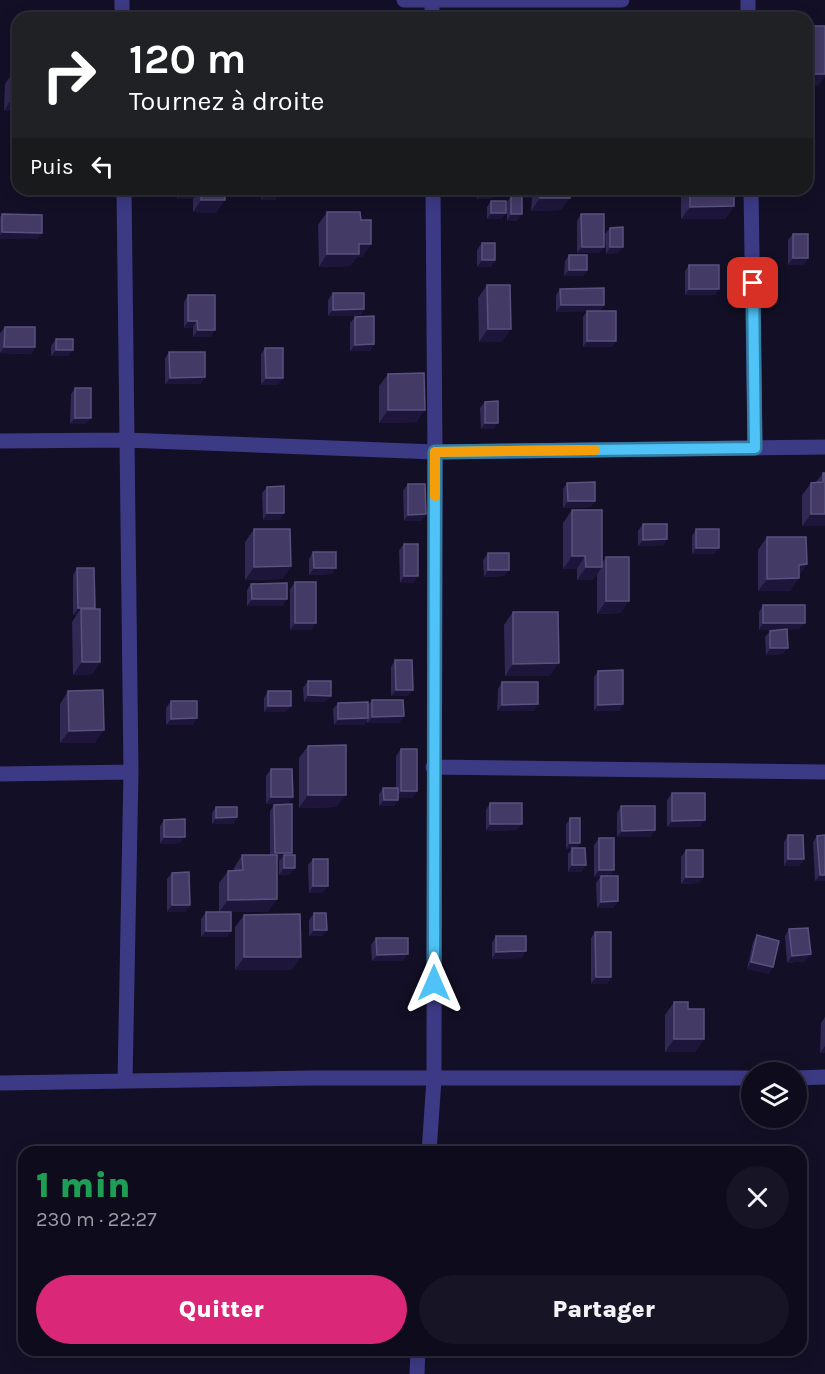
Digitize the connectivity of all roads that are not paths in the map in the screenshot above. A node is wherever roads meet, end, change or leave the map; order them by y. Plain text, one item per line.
1 (404, 0) edge
2 (432, 0) edge
3 (622, 0) edge
4 (124, 195) edge
5 (433, 195) edge
6 (751, 195) edge
7 (126, 440) junction
8 (0, 441) edge
9 (825, 447) edge
10 (755, 448) junction
11 (435, 452) junction
12 (433, 767) junction
13 (130, 772) junction
14 (825, 772) edge
15 (0, 774) edge
16 (825, 1077) edge
17 (434, 1078) junction
18 (741, 1078) edge
19 (807, 1078) edge
20 (125, 1081) junction
21 (0, 1083) edge
22 (429, 1146) edge
23 (418, 1356) edge
24 (417, 1374) edge

1 - 2 street
2 - 3 street
4 - 7 street
5 - 11 street
6 - 10 street
7 - 8 street
7 - 11 street
7 - 13 street
9 - 10 street
10 - 11 street
11 - 12 street
12 - 14 street
12 - 17 street
13 - 15 street
13 - 20 street
16 - 19 street
17 - 18 street
17 - 20 street
17 - 22 street
20 - 21 street
23 - 24 street

